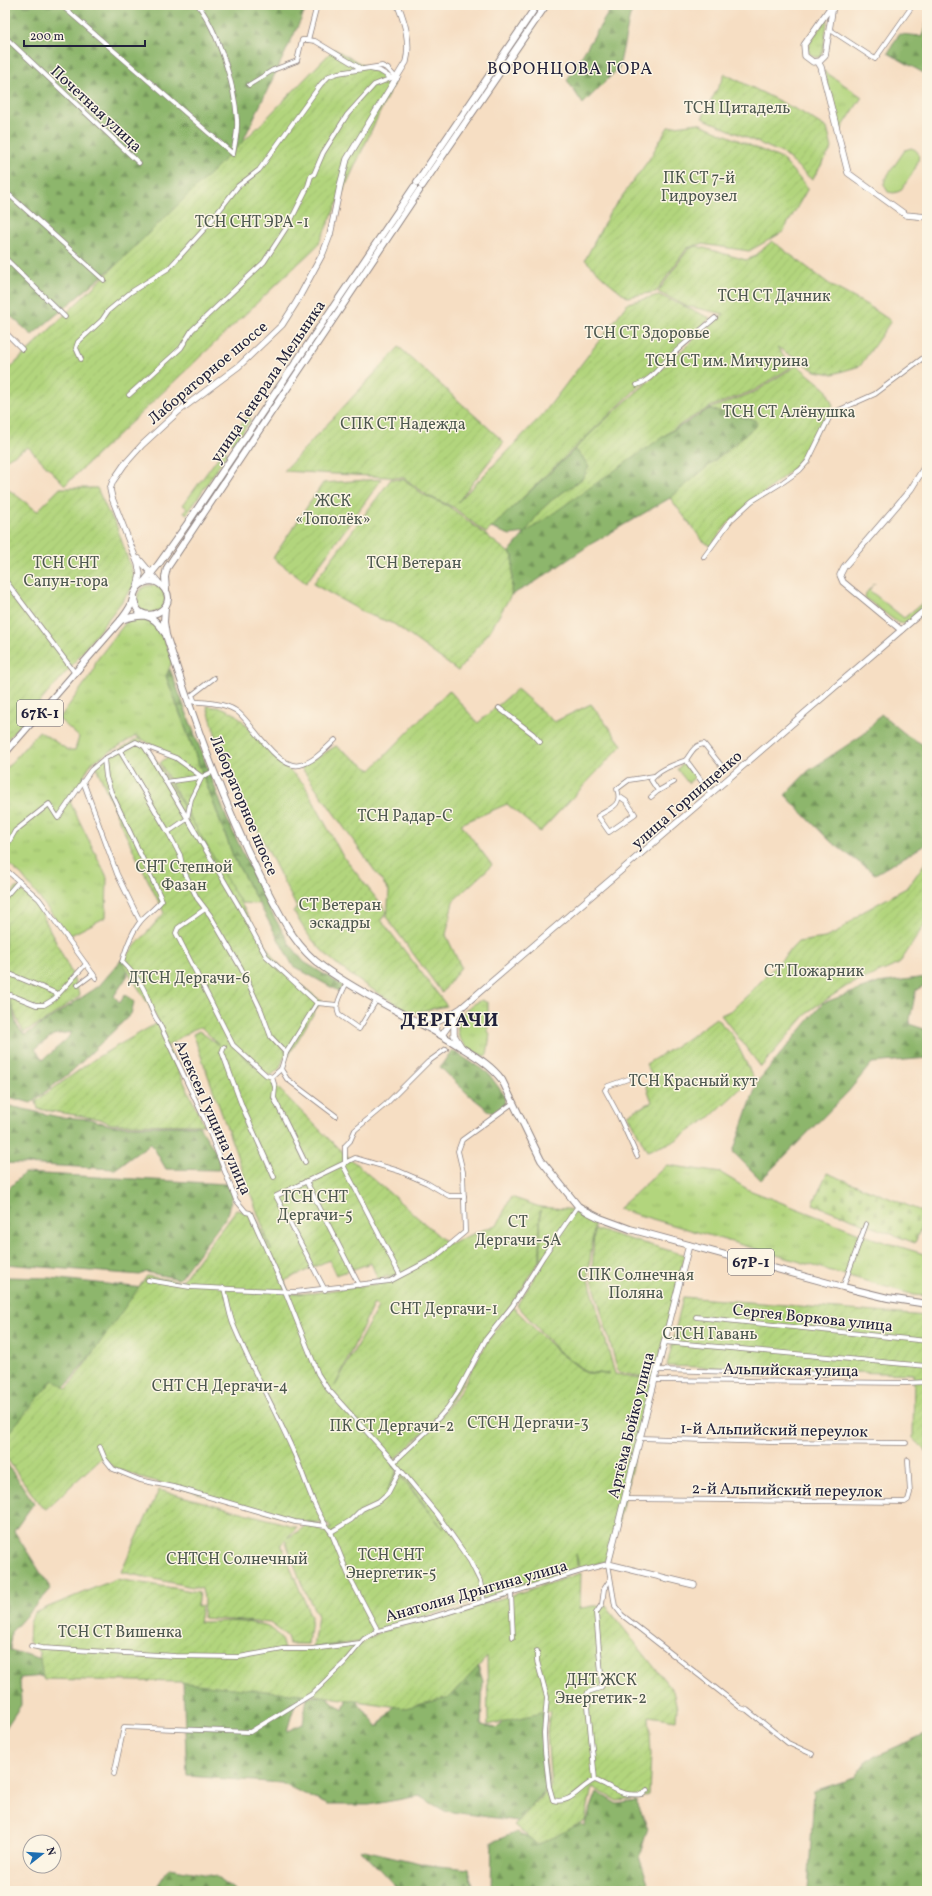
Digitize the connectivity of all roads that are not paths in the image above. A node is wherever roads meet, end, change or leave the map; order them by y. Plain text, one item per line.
1 (61, 5) edge
2 (198, 5) edge
3 (317, 5) edge
4 (398, 5) edge
5 (537, 5) edge
6 (546, 5) edge
7 (832, 5) edge
8 (913, 5) edge
9 (523, 26) junction
10 (830, 29) junction
11 (529, 30) junction
12 (5, 37) edge
13 (308, 40) junction
14 (818, 62) junction
15 (360, 68) junction
16 (394, 78) junction
17 (249, 85) dead end
18 (138, 163) dead end
19 (418, 186) junction
20 (5, 191) edge
21 (927, 216) edge
22 (5, 258) edge
23 (104, 280) dead end
24 (65, 317) dead end
25 (715, 318) dead end
26 (5, 332) edge
27 (22, 349) dead end
28 (927, 355) edge
29 (81, 359) dead end
30 (637, 385) dead end
31 (129, 394) dead end
32 (927, 463) edge
33 (136, 556) junction
34 (704, 557) dead end
35 (141, 562) junction
36 (158, 565) junction
37 (150, 575) junction
38 (5, 580) edge
39 (143, 583) junction
40 (159, 584) junction
41 (137, 588) junction
42 (166, 591) junction
43 (134, 597) junction
44 (165, 607) junction
45 (927, 608) edge
46 (147, 615) junction
47 (121, 620) junction
48 (901, 630) junction
49 (166, 635) junction
50 (75, 673) junction
51 (214, 678) dead end
52 (192, 702) junction
53 (500, 708) dead end
54 (335, 740) dead end
55 (540, 742) dead end
56 (140, 744) junction
57 (120, 751) junction
58 (5, 753) edge
59 (104, 759) junction
60 (686, 760) junction
61 (724, 769) dead end
62 (214, 771) junction
63 (654, 776) junction
64 (202, 777) junction
65 (82, 781) junction
66 (166, 782) junction
67 (674, 782) dead end
68 (658, 791) junction
69 (711, 794) junction
70 (620, 797) junction
71 (650, 797) dead end
72 (187, 819) junction
73 (168, 832) junction
74 (5, 849) edge
75 (5, 869) edge
76 (19, 881) junction
77 (5, 897) edge
78 (205, 909) junction
79 (140, 921) junction
80 (86, 964) junction
81 (5, 972) edge
82 (347, 982) junction
83 (78, 985) dead end
84 (58, 994) junction
85 (5, 996) edge
86 (377, 999) junction
87 (316, 1003) junction
88 (337, 1005) junction
89 (461, 1008) junction
90 (448, 1016) junction
91 (440, 1020) junction
92 (454, 1020) junction
93 (419, 1021) junction
94 (447, 1030) junction
95 (435, 1031) junction
96 (442, 1035) junction
97 (224, 1047) dead end
98 (462, 1048) junction
99 (446, 1049) dead end
100 (286, 1053) junction
101 (281, 1069) junction
102 (272, 1077) junction
103 (628, 1079) dead end
104 (513, 1103) junction
105 (336, 1116) dead end
106 (637, 1156) dead end
107 (304, 1162) dead end
108 (344, 1164) junction
109 (274, 1177) dead end
110 (306, 1181) junction
111 (464, 1196) junction
112 (578, 1206) junction
113 (866, 1224) dead end
114 (689, 1245) junction
115 (400, 1275) junction
116 (148, 1280) dead end
117 (359, 1285) junction
118 (843, 1287) junction
119 (224, 1288) junction
120 (325, 1290) junction
121 (285, 1291) junction
122 (927, 1304) edge
123 (696, 1317) dead end
124 (927, 1340) edge
125 (664, 1342) junction
126 (927, 1368) edge
127 (657, 1370) junction
128 (826, 1374) dead end
129 (655, 1380) junction
130 (927, 1382) edge
131 (640, 1438) junction
132 (906, 1443) dead end
133 (100, 1447) dead end
134 (908, 1460) dead end
135 (394, 1462) junction
136 (400, 1470) junction
137 (626, 1499) junction
138 (326, 1526) junction
139 (331, 1532) junction
140 (608, 1564) junction
141 (610, 1580) junction
142 (694, 1585) dead end
143 (511, 1593) junction
144 (484, 1602) junction
145 (378, 1631) junction
146 (513, 1637) dead end
147 (361, 1643) junction
148 (32, 1646) dead end
149 (537, 1651) dead end
150 (812, 1754) dead end
151 (114, 1774) dead end
152 (595, 1780) junction
153 (647, 1790) dead end

1 - 2 street
3 - 13 street
4 - 16 main road, Лабораторное шоссе / 67К-1
5 - 9 main road, улица Генерала Мельника
6 - 11 main road, улица Генерала Мельника
7 - 10 main road
7 - 14 main road
8 - 10 street
9 - 11 main road
9 - 19 main road, улица Генерала Мельника
10 - 14 main road
11 - 19 main road, улица Генерала Мельника
12 - 18 street, Почетная улица
13 - 15 street
13 - 17 street
14 - 21 main road
15 - 16 street
15 - 29 street
16 - 31 street
16 - 33 main road, Лабораторное шоссе / 67К-1
19 - 36 main road, улица Генерала Мельника
19 - 42 main road, улица Генерала Мельника
20 - 23 street
22 - 24 street
25 - 30 street
26 - 27 street
28 - 34 street
32 - 48 main road
33 - 35 main road, Лабораторное шоссе / 67К-1
33 - 41 main road, Лабораторное шоссе / 67К-1
35 - 36 main road
35 - 37 main road, Лабораторное шоссе / 67К-1
36 - 37 main road, улица Генерала Мельника
37 - 39 main road, улица Генерала Мельника
37 - 40 main road, Лабораторное шоссе / 67К-1
38 - 50 street
39 - 40 main road
39 - 41 main road
40 - 42 main road, 67К-1
41 - 43 main road, 67К-1
42 - 44 main road
43 - 46 main road
43 - 47 main road, 67К-1
44 - 46 main road
44 - 49 main road, Лабораторное шоссе / 67Р-1
45 - 48 main road, улица Горпищенко
46 - 47 main road
46 - 49 main road, Лабораторное шоссе / 67Р-1
47 - 50 main road, 67К-1
48 - 69 main road, улица Горпищенко
49 - 52 main road, Лабораторное шоссе / 67Р-1
50 - 58 main road, 67К-1
51 - 52 street
52 - 54 street
52 - 62 main road, Лабораторное шоссе / 67Р-1
53 - 55 street
56 - 57 street
56 - 64 street
56 - 66 street
57 - 59 street
57 - 73 street
59 - 65 street
59 - 79 street
60 - 61 street
60 - 63 street
60 - 69 street
62 - 64 street
62 - 82 main road, Лабораторное шоссе / 67Р-1
63 - 68 street
63 - 70 street
64 - 66 street
64 - 72 street
65 - 74 street
65 - 79 street
66 - 72 street
67 - 68 street
68 - 71 street
69 - 89 main road, улица Горпищенко
70 - 70 street
72 - 73 street
72 - 87 street
73 - 78 street
75 - 76 street
76 - 77 street
76 - 80 street
78 - 100 street
78 - 102 street
79 - 121 street, Алексея Гущина улица
80 - 83 street
80 - 84 street
81 - 84 street
82 - 86 main road, Лабораторное шоссе / 67Р-1
82 - 88 street
84 - 85 street
86 - 88 street
86 - 93 main road, Лабораторное шоссе / 67Р-1
87 - 88 street
87 - 100 street
89 - 90 main road, улица Горпищенко
89 - 92 main road, улица Горпищенко
90 - 91 main road
90 - 93 main road, улица Горпищенко
91 - 94 main road
91 - 95 main road
92 - 94 main road, улица Горпищенко
92 - 98 main road
93 - 95 main road, Лабораторное шоссе / 67Р-1
94 - 96 main road
95 - 96 main road, Лабораторное шоссе / 67Р-1
96 - 98 main road, Лабораторное шоссе / 67Р-1
97 - 109 street
98 - 104 main road, Лабораторное шоссе / 67Р-1
99 - 108 street
100 - 101 street
101 - 102 street
101 - 105 street
102 - 107 street
103 - 106 street
104 - 111 street
104 - 112 main road, Лабораторное шоссе / 67Р-1
108 - 110 street
108 - 111 street
108 - 115 street
110 - 117 street
110 - 120 street
111 - 115 street
112 - 114 main road, Лабораторное шоссе / 67Р-1
112 - 135 street
113 - 118 street
114 - 118 main road, Лабораторное шоссе / 67Р-1
114 - 125 main road, Артёма Бойко улица
115 - 117 street
116 - 119 street
117 - 120 street
118 - 122 main road, Лабораторное шоссе / 67Р-1
119 - 121 street
119 - 138 street
120 - 121 street
121 - 135 street, Алексея Гущина улица
123 - 124 street, Сергея Воркова улица
125 - 126 street
125 - 127 main road, Артёма Бойко улица
127 - 128 street
127 - 129 main road, Артёма Бойко улица
129 - 130 street, Альпийская улица
129 - 131 main road, Артёма Бойко улица
131 - 132 street, 1-й Альпийский переулок
131 - 137 main road, Артёма Бойко улица
133 - 138 street
134 - 137 street, 2-й Альпийский переулок
135 - 136 street, Алексея Гущина улица
136 - 139 street
136 - 144 street, Алексея Гущина улица
137 - 140 main road, Артёма Бойко улица
138 - 139 street
139 - 145 street
140 - 141 street
140 - 142 main road
140 - 143 street, Анатолия Дрыгина улица
141 - 150 street
141 - 152 street
143 - 144 street, Анатолия Дрыгина улица
143 - 146 street
144 - 145 street, Анатолия Дрыгина улица
145 - 147 street, Анатолия Дрыгина улица
147 - 148 street
147 - 151 street, Анатолия Дрыгина улица
149 - 152 street
152 - 153 street

